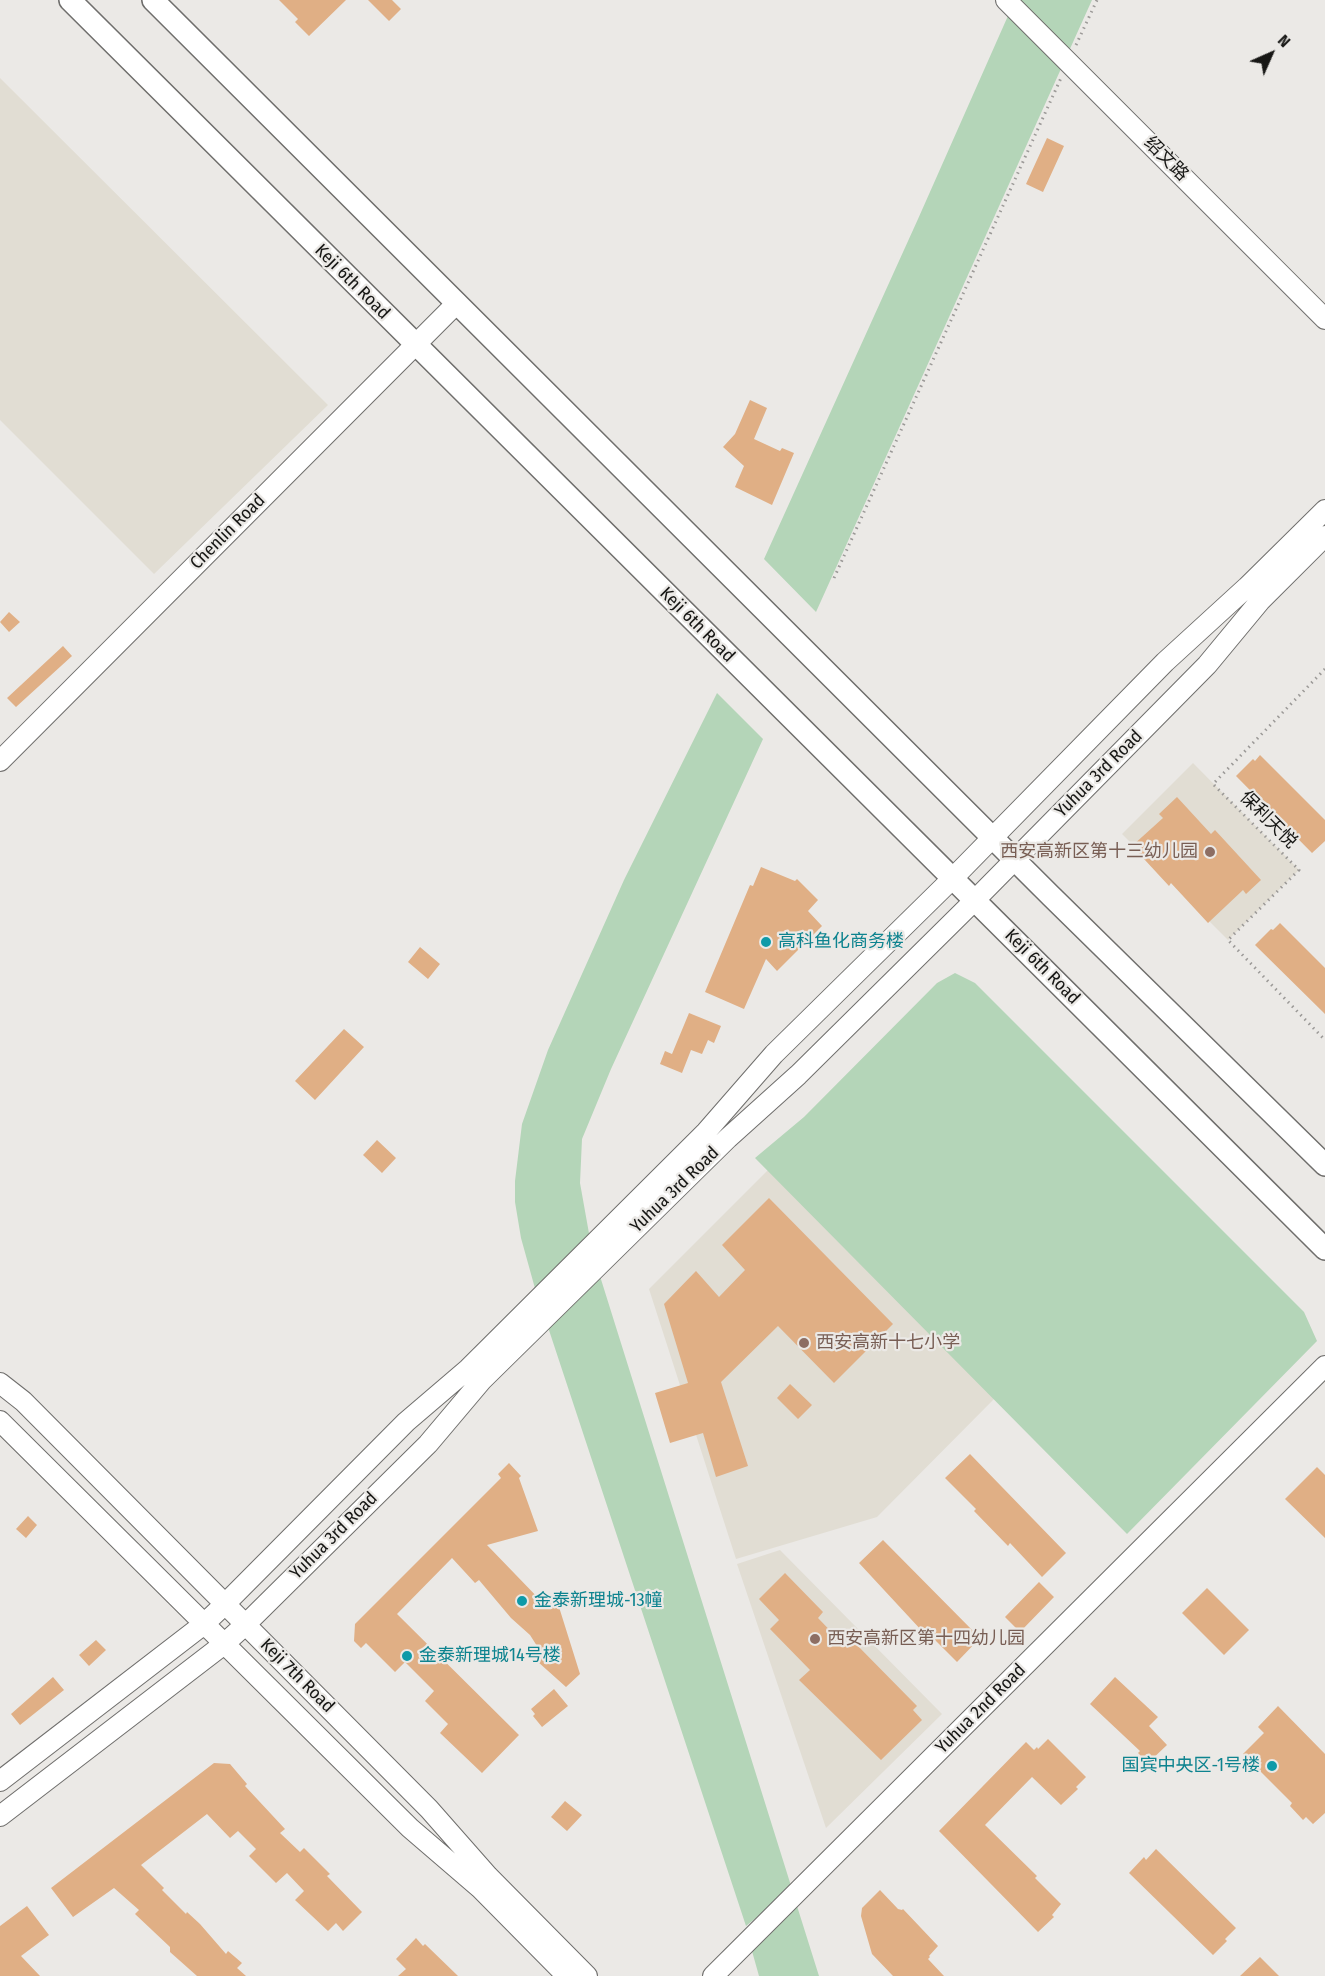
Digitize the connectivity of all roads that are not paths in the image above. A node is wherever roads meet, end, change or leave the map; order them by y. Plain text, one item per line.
1 (70, 0) edge
2 (153, 0) edge
3 (1006, 0) edge
4 (457, 303) junction
5 (1325, 319) edge
6 (415, 345) junction
7 (1325, 510) edge
8 (1325, 536) edge
9 (0, 761) edge
10 (992, 837) junction
11 (1014, 859) junction
12 (953, 879) junction
13 (975, 900) junction
14 (1325, 1165) edge
15 (1325, 1249) edge
16 (1325, 1366) edge
17 (0, 1383) edge
18 (0, 1421) edge
19 (269, 1560) junction
20 (290, 1580) junction
21 (225, 1604) junction
22 (204, 1624) junction
23 (245, 1625) junction
24 (224, 1644) junction
25 (152, 1664) junction
26 (170, 1686) junction
27 (0, 1780) edge
28 (0, 1816) edge
29 (567, 1976) edge
30 (587, 1976) edge
31 (713, 1976) edge

1 - 6 main road, Keji 6th Road
2 - 4 main road
3 - 5 street, 绍文路
4 - 6 street, Chenlin Road
4 - 10 main road
6 - 9 street, Chenlin Road
6 - 12 main road, Keji 6th Road
7 - 10 street, Yuhua 3rd Road
8 - 11 street, Yuhua 3rd Road
10 - 11 main road
10 - 12 street, Yuhua 3rd Road
11 - 13 street, Yuhua 3rd Road
11 - 14 main road
12 - 13 main road, Keji 6th Road
12 - 19 street, Yuhua 3rd Road
13 - 15 main road, Keji 6th Road
13 - 20 street, Yuhua 3rd Road
16 - 31 street, Yuhua 2nd Road
17 - 21 street, Keji 7th Road
18 - 22 street, Keji 7th Road
19 - 20 street
19 - 21 street, Yuhua 3rd Road
20 - 23 street, Yuhua 3rd Road
21 - 22 street, Yuhua 3rd Road
21 - 23 street, Keji 7th Road
22 - 24 street, Keji 7th Road
22 - 25 street, Yuhua 3rd Road
23 - 24 street, Yuhua 3rd Road
23 - 30 street, Keji 7th Road
24 - 26 street, Yuhua 3rd Road
24 - 29 street, Keji 7th Road
25 - 26 street
25 - 27 street, Yuhua 3rd Road
26 - 28 street, Yuhua 3rd Road

